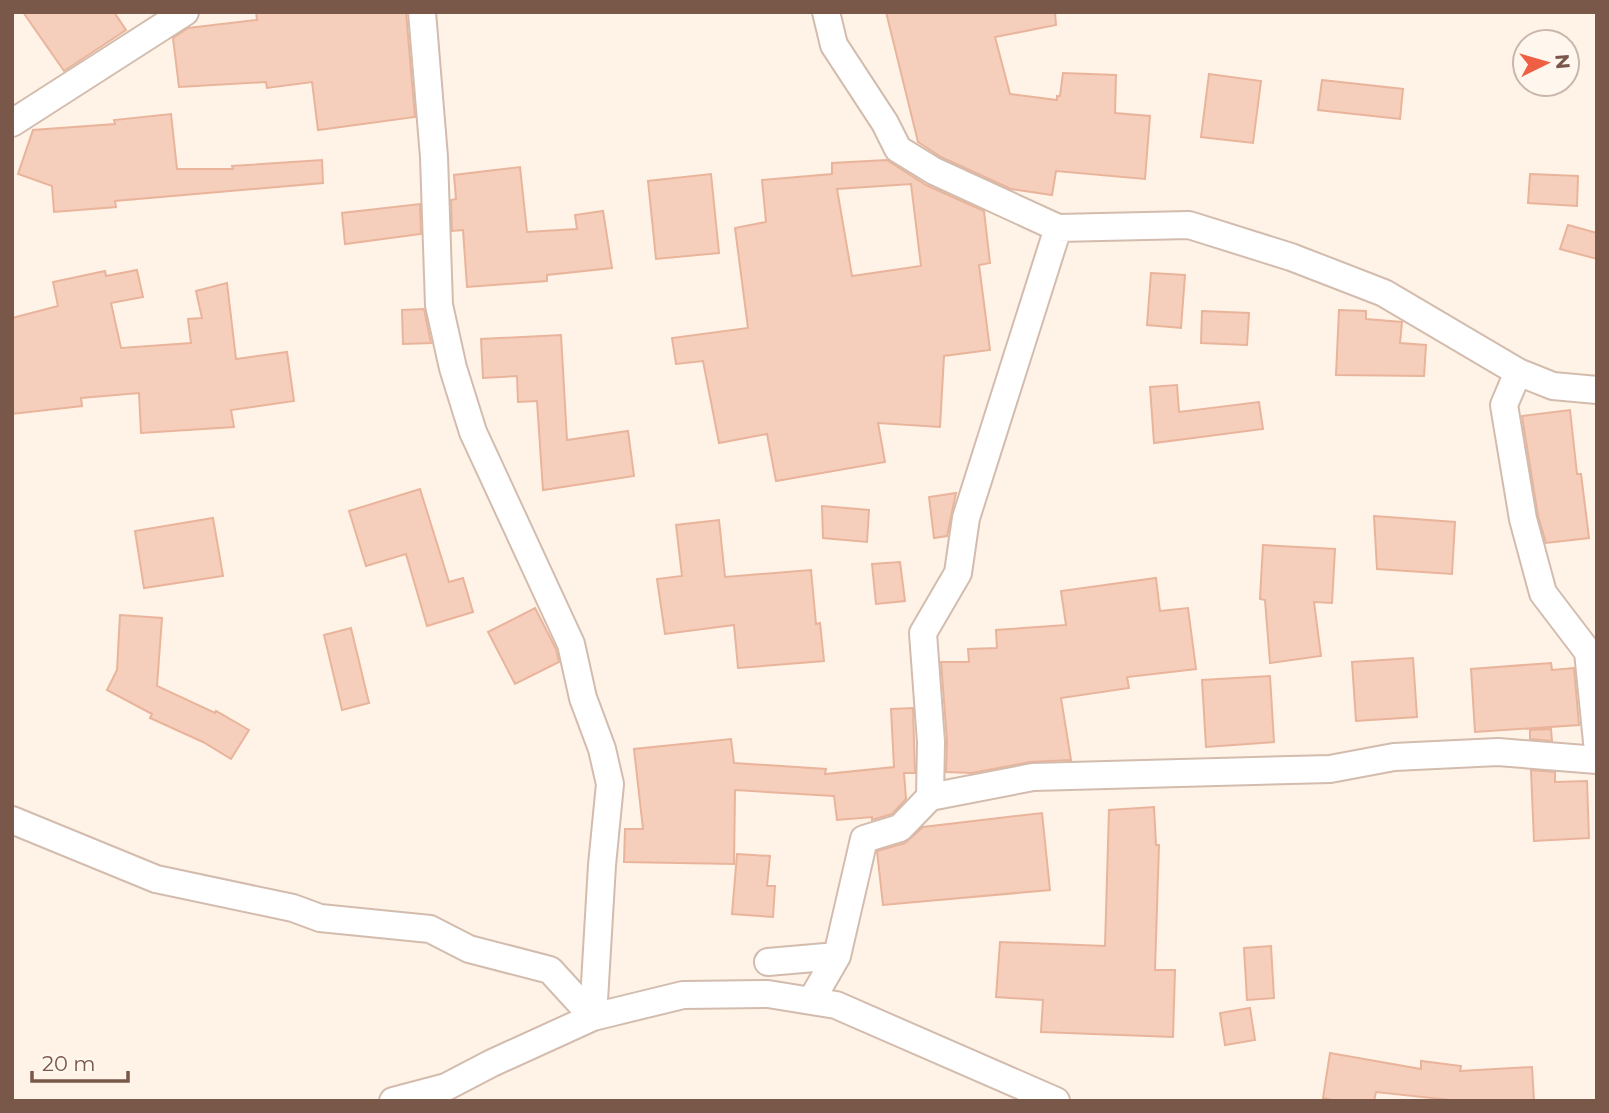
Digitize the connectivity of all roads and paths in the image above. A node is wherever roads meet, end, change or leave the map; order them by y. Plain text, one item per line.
1 (185, 12) edge
2 (422, 12) edge
3 (826, 12) edge
4 (12, 124) edge
5 (1058, 228) junction
6 (1518, 373) junction
7 (1597, 390) edge
8 (1597, 742) edge
9 (1597, 760) edge
10 (930, 797) junction
11 (12, 820) edge
12 (837, 956) junction
13 (768, 962) dead end
14 (811, 1001) junction
15 (593, 1017) junction
16 (393, 1101) edge
17 (1056, 1101) edge

1 - 4 street
2 - 15 street
3 - 5 street
5 - 6 street
5 - 10 street
6 - 7 street
6 - 8 street
9 - 10 street
10 - 12 street
11 - 15 street
12 - 13 street
12 - 14 street
14 - 15 street
14 - 17 street
15 - 16 street

